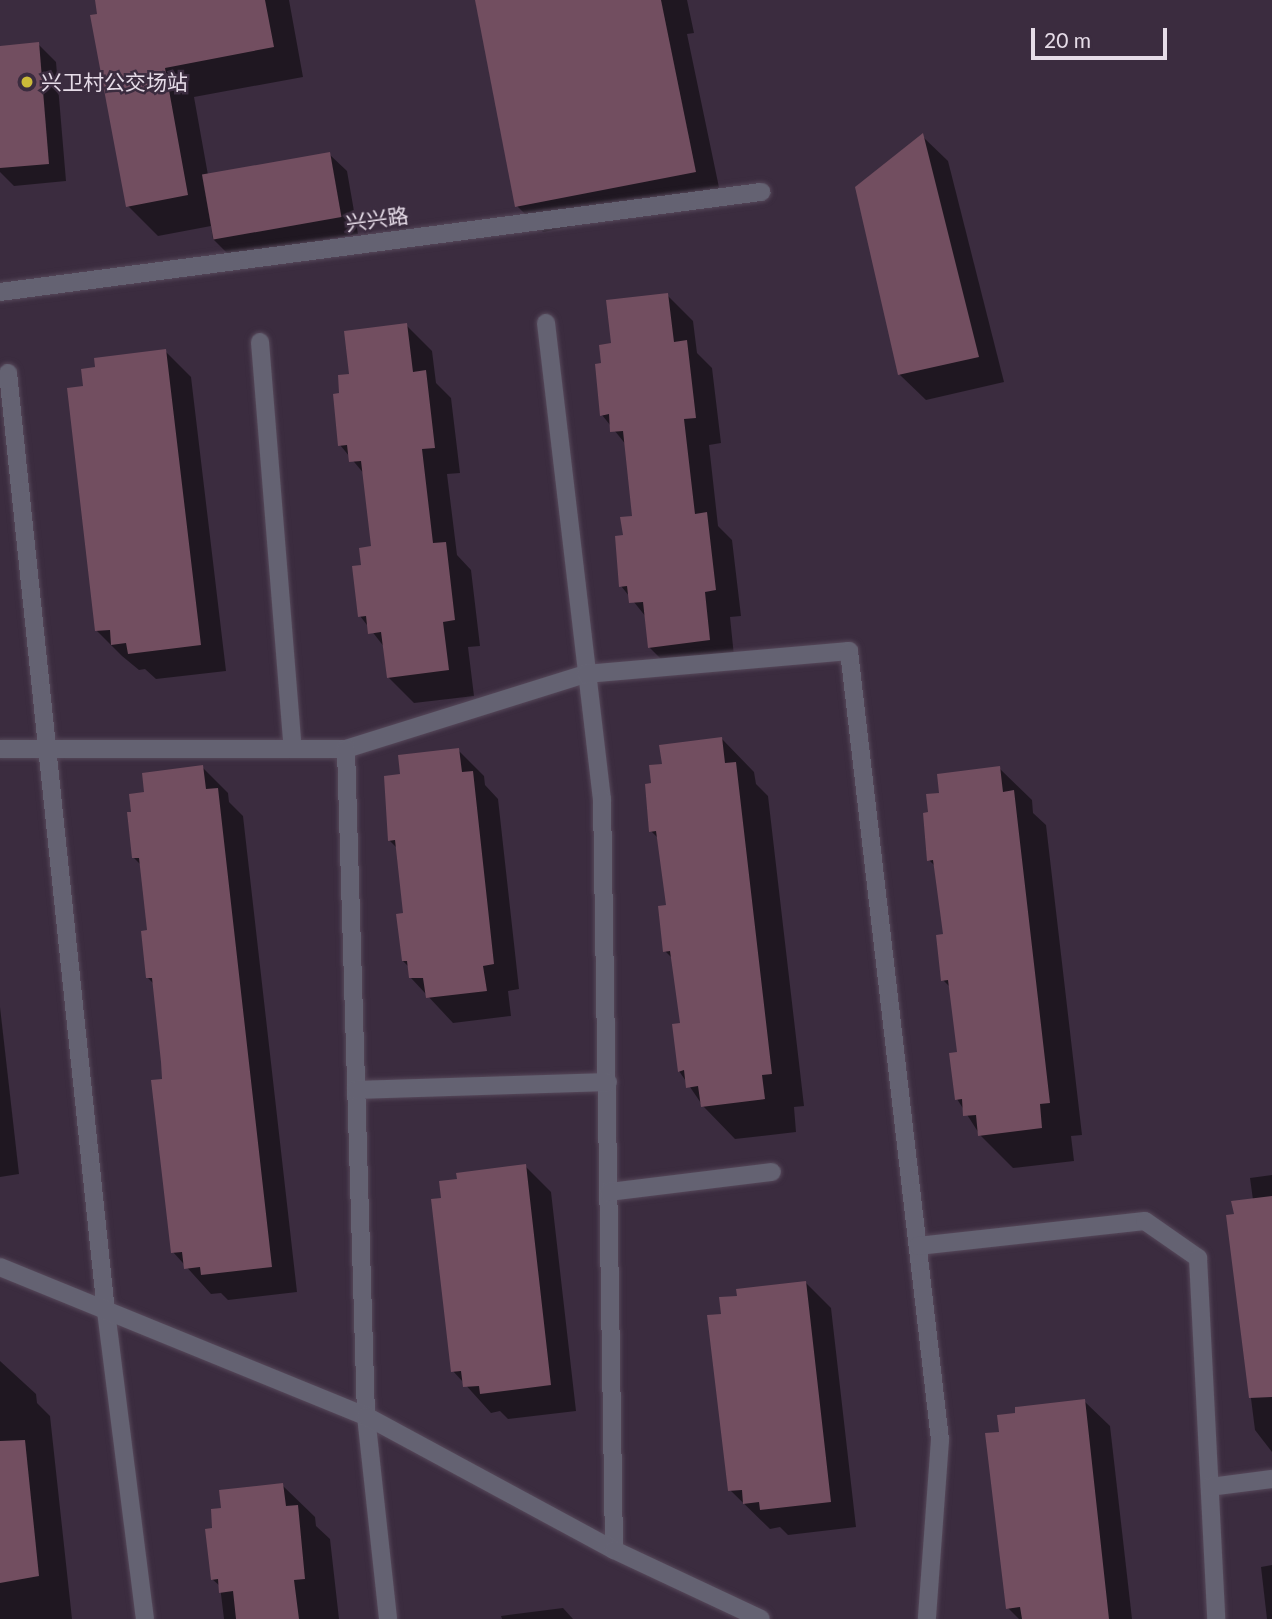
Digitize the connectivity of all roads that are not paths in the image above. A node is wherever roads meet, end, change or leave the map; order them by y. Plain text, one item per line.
1 (761, 191) dead end
2 (0, 292) edge
3 (546, 323) dead end
4 (260, 342) dead end
5 (8, 373) dead end
6 (586, 674) junction
7 (47, 748) junction
8 (0, 749) edge
9 (293, 749) junction
10 (346, 749) junction
11 (608, 1082) junction
12 (356, 1090) junction
13 (772, 1171) dead end
14 (609, 1192) junction
15 (918, 1246) junction
16 (0, 1267) edge
17 (106, 1311) junction
18 (366, 1416) junction
19 (1272, 1479) edge
20 (1210, 1487) junction
21 (614, 1550) junction
22 (145, 1619) edge
23 (388, 1619) edge
24 (761, 1619) edge
25 (927, 1619) edge
26 (1216, 1619) edge

1 - 2 lane, 兴兴路
3 - 6 lane
4 - 9 lane
5 - 7 lane
6 - 10 lane
6 - 11 lane
6 - 15 lane
7 - 8 lane
7 - 9 lane
7 - 17 lane
9 - 10 lane
10 - 12 lane
11 - 12 lane
11 - 14 lane
12 - 18 lane
13 - 14 lane
14 - 21 lane
15 - 20 lane
15 - 25 lane
16 - 17 lane
17 - 18 lane
17 - 22 lane
18 - 21 lane
18 - 23 lane
19 - 20 lane
20 - 26 lane
21 - 24 lane

